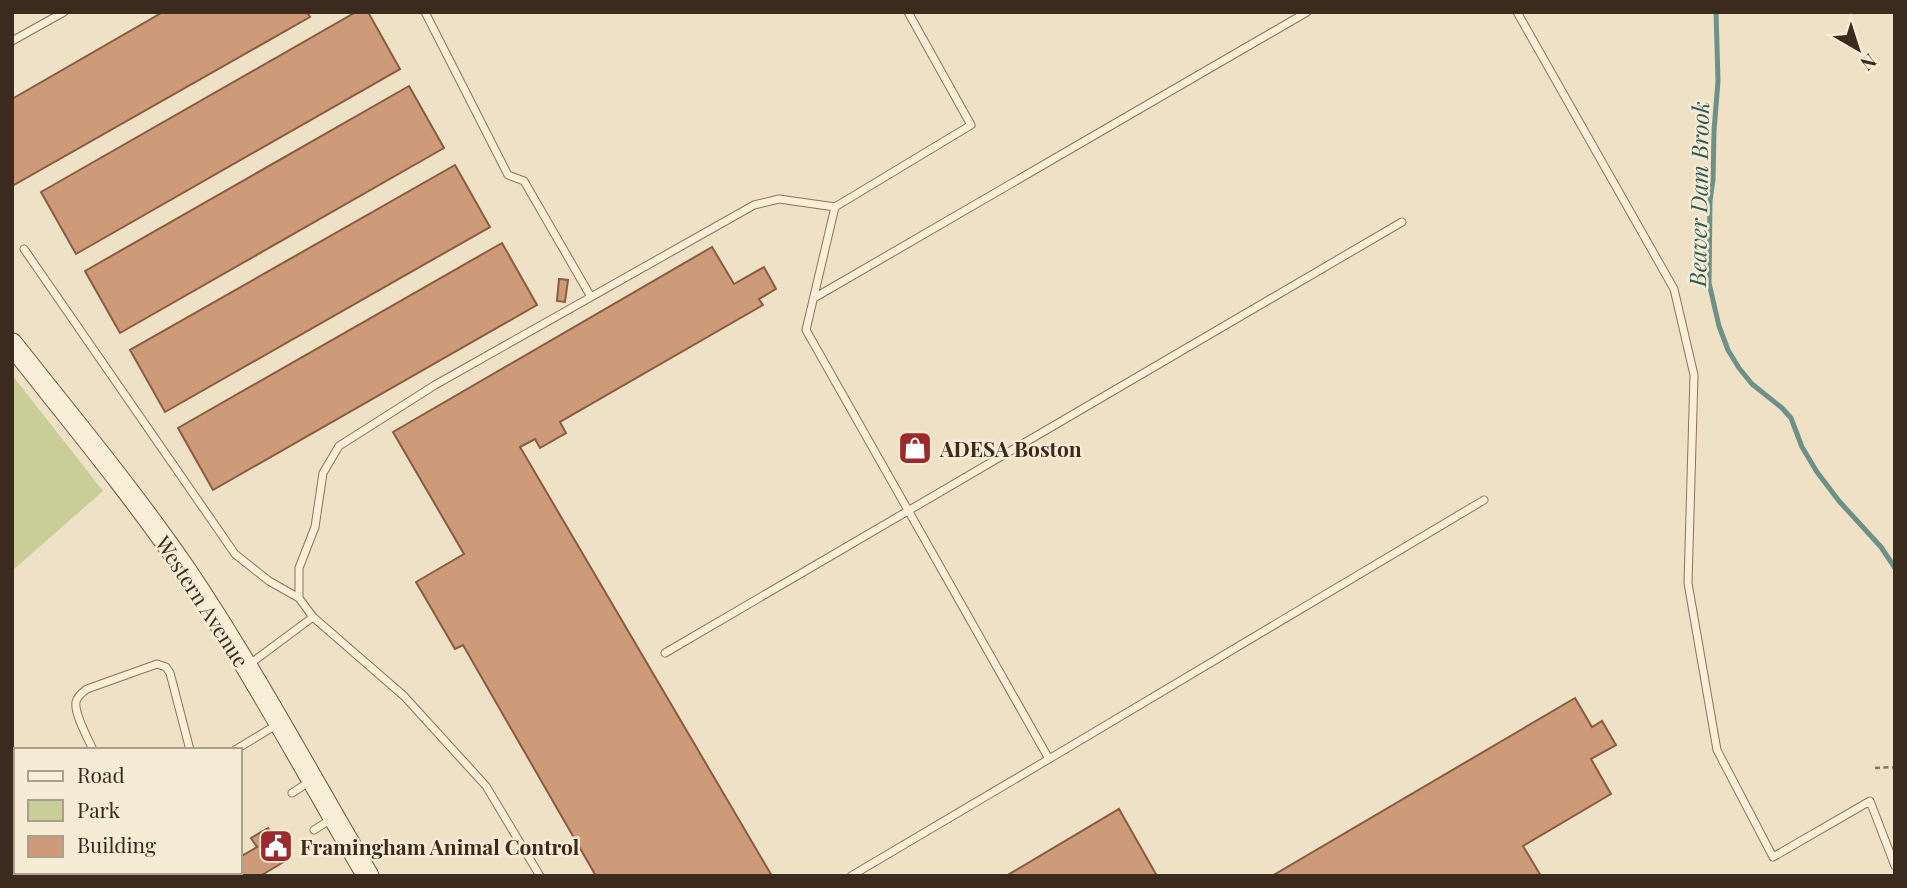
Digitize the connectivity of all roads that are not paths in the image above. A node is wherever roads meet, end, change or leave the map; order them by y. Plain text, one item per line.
1 (64, 12) edge
2 (425, 12) edge
3 (908, 12) edge
4 (1307, 12) edge
5 (1517, 12) edge
6 (12, 41) edge
7 (835, 207) junction
8 (1402, 222) dead end
9 (24, 249) dead end
10 (591, 297) junction
11 (814, 298) junction
12 (12, 344) edge
13 (1484, 500) dead end
14 (908, 510) junction
15 (299, 598) junction
16 (313, 617) junction
17 (665, 653) dead end
18 (246, 667) junction
19 (279, 723) junction
20 (92, 748) edge
21 (189, 748) edge
22 (238, 748) edge
23 (1049, 760) junction
24 (312, 780) junction
25 (292, 793) dead end
26 (334, 818) junction
27 (314, 830) dead end
28 (1895, 866) edge
29 (362, 872) edge
30 (540, 876) edge
31 (851, 876) edge

1 - 6 lane
2 - 10 lane
3 - 7 lane
4 - 11 lane
5 - 28 lane
7 - 10 lane
7 - 11 lane
8 - 14 lane
9 - 15 lane
10 - 15 lane
11 - 14 lane
12 - 18 street, Western Avenue
13 - 23 lane
14 - 17 lane
14 - 23 lane
15 - 16 lane
16 - 18 lane
16 - 30 lane
18 - 19 street, Western Avenue
19 - 22 lane
19 - 24 street, Western Avenue
20 - 21 lane
23 - 31 lane
24 - 25 lane
24 - 26 street, Western Avenue
26 - 27 lane
26 - 29 street, Western Avenue

